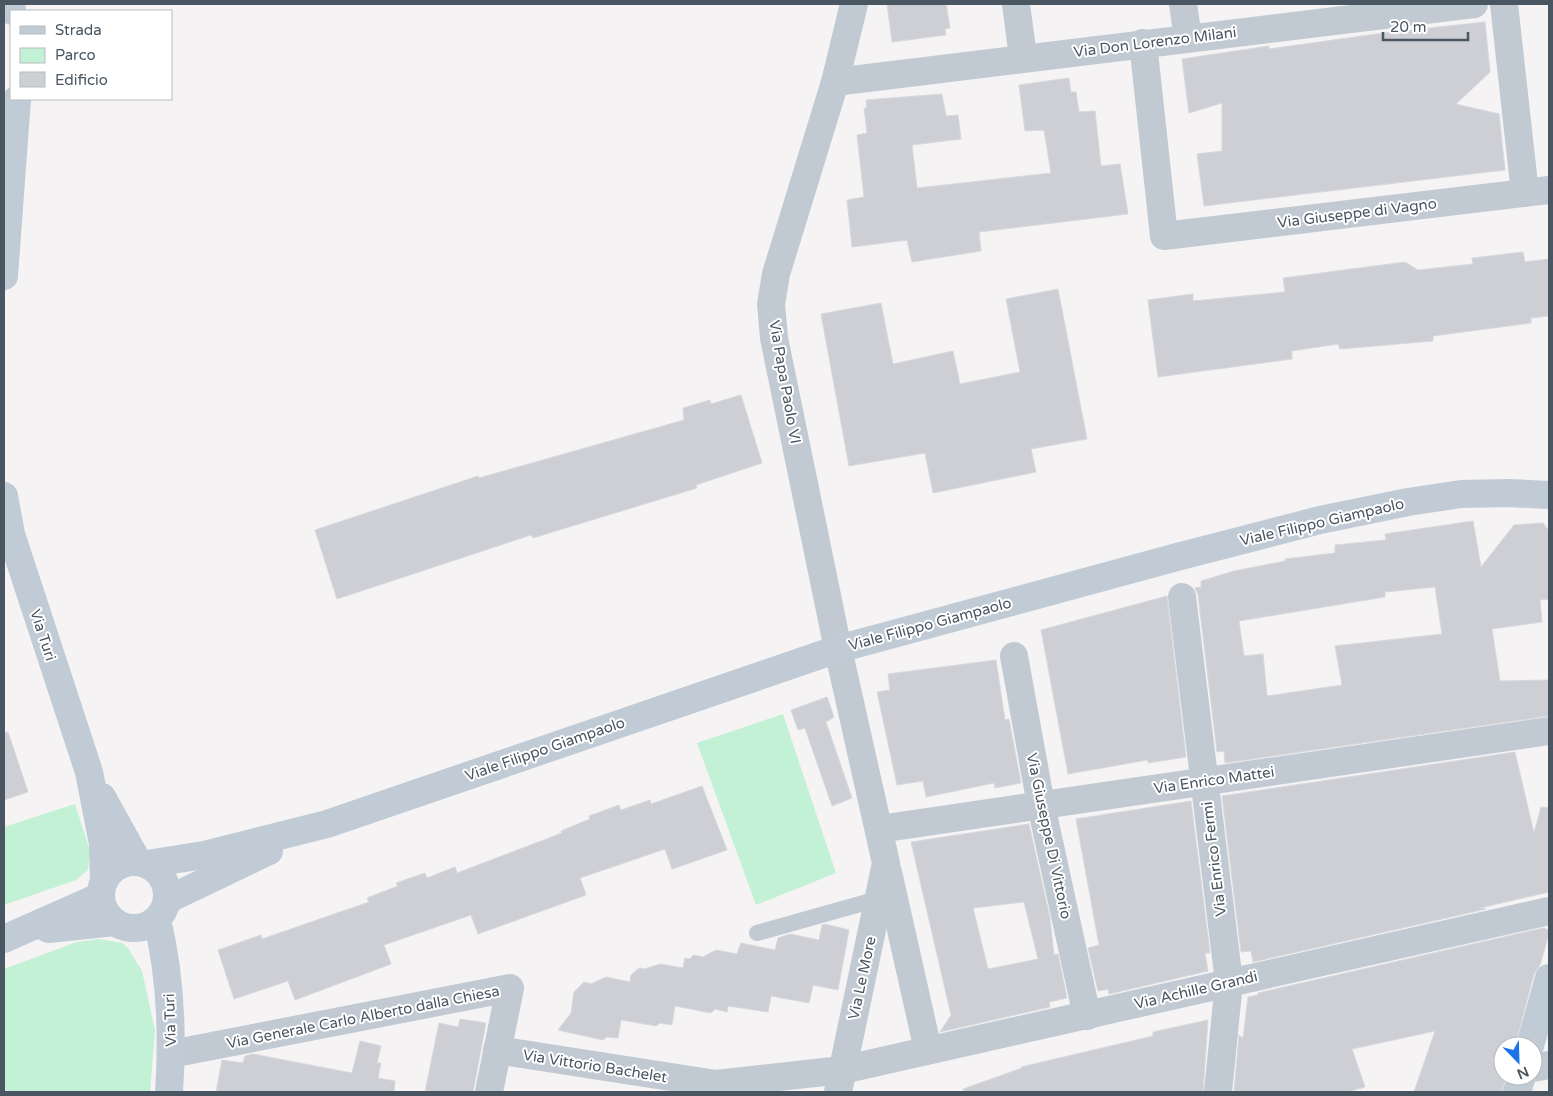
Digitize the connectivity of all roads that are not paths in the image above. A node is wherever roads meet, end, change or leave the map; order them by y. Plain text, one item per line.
1 (854, 4) edge
2 (1016, 4) edge
3 (1183, 4) edge
4 (1474, 4) edge
5 (1504, 4) edge
6 (1377, 10) edge
7 (1188, 38) junction
8 (1143, 43) junction
9 (1023, 57) junction
10 (836, 82) junction
11 (17, 100) edge
12 (1537, 191) edge
13 (4, 276) edge
14 (1549, 495) edge
15 (4, 496) edge
16 (1182, 597) dead end
17 (838, 648) junction
18 (1014, 656) dead end
19 (1549, 731) edge
20 (89, 772) junction
21 (1204, 782) junction
22 (1042, 805) junction
23 (327, 824) junction
24 (879, 829) junction
25 (143, 863) junction
26 (886, 863) junction
27 (103, 889) junction
28 (878, 899) junction
29 (162, 910) junction
30 (1549, 911) edge
31 (115, 922) junction
32 (756, 933) dead end
33 (14, 936) edge
34 (1549, 978) edge
35 (1229, 982) junction
36 (1087, 1016) junction
37 (1533, 1036) edge
38 (497, 1050) junction
39 (928, 1050) junction
40 (172, 1054) junction
41 (840, 1081) edge
42 (169, 1092) edge
43 (489, 1092) edge
44 (1218, 1092) edge

1 - 10 street, Via Papa Paolo VI
2 - 9 street
3 - 7 street
4 - 6 street, Via Don Lorenzo Milani
5 - 12 street
6 - 7 street, Via Don Lorenzo Milani
7 - 8 street, Via Don Lorenzo Milani
8 - 9 street, Via Don Lorenzo Milani
8 - 12 street, Via Giuseppe di Vagno
9 - 10 street, Via Don Lorenzo Milani
10 - 17 street, Via Papa Paolo VI
11 - 13 street
14 - 17 street, Viale Filippo Giampaolo
15 - 20 street, Via Turi
16 - 21 street, Via Enrico Fermi
17 - 23 street, Viale Filippo Giampaolo
17 - 24 street, Via Le More
18 - 22 street, Via Giuseppe Di Vittorio
19 - 21 street, Via Enrico Mattei
20 - 25 street
20 - 27 street
21 - 22 street, Via Enrico Mattei
21 - 35 street, Via Enrico Fermi
22 - 24 street, Via Enrico Mattei
22 - 36 street, Via Giuseppe Di Vittorio
23 - 25 street, Viale Filippo Giampaolo
23 - 29 street, Viale Filippo Giampaolo
24 - 26 street, Via Le More
25 - 27 street
25 - 29 street
26 - 28 street, Via Le More
26 - 39 street, Via Le More
27 - 31 street
27 - 33 street
28 - 32 lane
28 - 41 street, Via Le More
29 - 31 street
29 - 40 street, Via Turi
30 - 35 street, Via Achille Grandi
31 - 33 street
34 - 37 street
35 - 36 street, Via Achille Grandi
35 - 44 street, Via Enrico Fermi
36 - 39 street, Via Achille Grandi
38 - 40 street, Via Generale Carlo Alberto dalla Chiesa
38 - 41 street, Via Vittorio Bachelet
38 - 43 street, Via Generale Carlo Alberto dalla Chiesa
39 - 41 street, Via Achille Grandi
40 - 42 street, Via Turi

